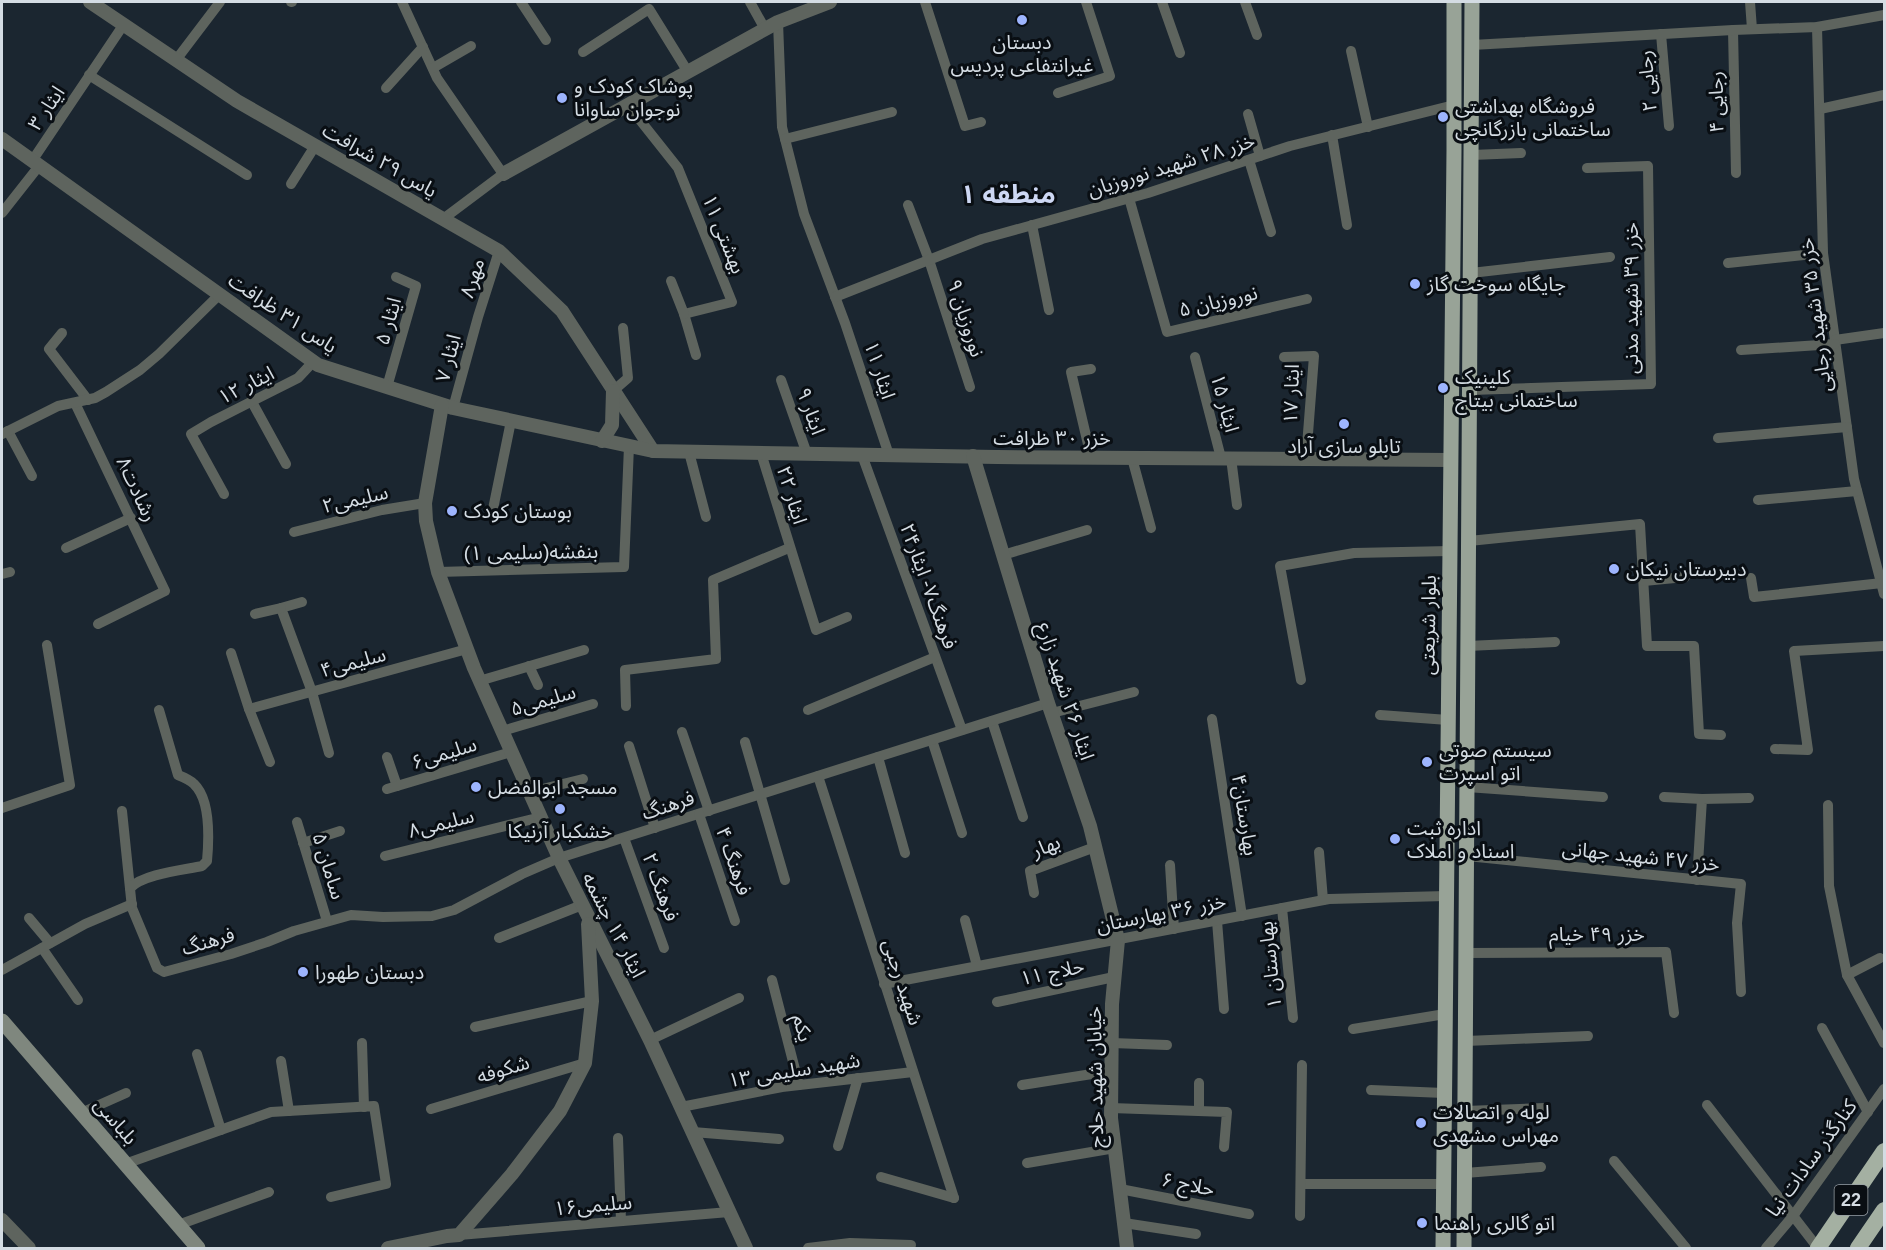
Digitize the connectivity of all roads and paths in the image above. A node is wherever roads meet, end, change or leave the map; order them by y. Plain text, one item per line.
1 (90, 2) edge
2 (220, 2) edge
3 (402, 2) edge
4 (521, 2) edge
5 (750, 2) edge
6 (830, 2) edge
7 (925, 2) edge
8 (1086, 2) edge
9 (1162, 2) edge
10 (1245, 2) edge
11 (1454, 2) edge
12 (1472, 2) edge
13 (1750, 2) edge
14 (1884, 15) edge
15 (123, 24) junction
16 (771, 25) junction
17 (1817, 27) junction
18 (1752, 29) junction
19 (1733, 30) junction
20 (1661, 34) junction
21 (1257, 35) dead end
22 (546, 40) dead end
23 (1472, 45) junction
24 (471, 46) dead end
25 (423, 47) junction
26 (1351, 51) dead end
27 (584, 52) dead end
28 (1180, 53) dead end
29 (176, 60) junction
30 (433, 68) junction
31 (688, 72) junction
32 (89, 75) junction
33 (386, 88) dead end
34 (1058, 93) dead end
35 (1884, 95) edge
36 (628, 105) junction
37 (1454, 105) junction
38 (1820, 109) junction
39 (892, 112) dead end
40 (1248, 114) dead end
41 (981, 122) dead end
42 (1669, 126) dead end
43 (1368, 127) junction
44 (1332, 135) junction
45 (2, 139) edge
46 (785, 139) junction
47 (315, 146) junction
48 (1521, 153) dead end
49 (1472, 155) junction
50 (1260, 156) junction
51 (1249, 160) junction
52 (35, 163) junction
53 (1587, 168) dead end
54 (1736, 173) dead end
55 (503, 174) junction
56 (247, 175) dead end
57 (291, 184) dead end
58 (1130, 198) junction
59 (908, 205) dead end
60 (2, 213) edge
61 (443, 219) junction
62 (1032, 225) junction
63 (1347, 225) dead end
64 (1271, 232) dead end
65 (499, 251) junction
66 (1823, 253) junction
67 (1610, 257) dead end
68 (929, 260) junction
69 (1728, 263) dead end
70 (1471, 273) junction
71 (396, 277) dead end
72 (670, 281) dead end
73 (219, 295) junction
74 (835, 297) junction
75 (1307, 299) dead end
76 (1049, 310) dead end
77 (684, 314) junction
78 (478, 317) joint
79 (623, 328) dead end
80 (62, 333) dead end
81 (1884, 333) edge
82 (1835, 342) junction
83 (1741, 350) dead end
84 (696, 355) dead end
85 (1195, 357) dead end
86 (1284, 357) dead end
87 (313, 362) junction
88 (1090, 369) dead end
89 (781, 380) dead end
90 (387, 387) junction
91 (970, 387) dead end
92 (1470, 390) junction
93 (613, 391) junction
94 (88, 400) junction
95 (252, 402) junction
96 (75, 403) junction
97 (448, 407) junction
98 (511, 421) junction
99 (1847, 427) junction
100 (5, 432) edge
101 (1718, 438) dead end
102 (602, 441) junction
103 (629, 446) junction
104 (653, 452) junction
105 (689, 452) junction
106 (760, 453) junction
107 (807, 454) junction
108 (862, 454) junction
109 (889, 455) junction
110 (973, 456) junction
111 (1090, 457) junction
112 (1132, 458) junction
113 (1226, 458) junction
114 (1306, 459) junction
115 (1451, 460) junction
116 (286, 464) dead end
117 (32, 476) dead end
118 (1857, 491) junction
119 (225, 494) dead end
120 (1758, 500) dead end
121 (424, 503) junction
122 (1237, 505) dead end
123 (492, 514) dead end
124 (706, 517) dead end
125 (131, 518) junction
126 (1151, 528) dead end
127 (1087, 530) dead end
128 (294, 532) dead end
129 (1469, 541) junction
130 (66, 548) dead end
131 (789, 548) junction
132 (1450, 551) junction
133 (1003, 555) junction
134 (438, 572) junction
135 (1685, 577) dead end
136 (1751, 578) dead end
137 (1644, 581) junction
138 (1883, 589) edge
139 (302, 602) dead end
140 (281, 608) junction
141 (1449, 610) junction
142 (1469, 611) junction
143 (255, 614) dead end
144 (847, 617) dead end
145 (98, 624) dead end
146 (1555, 642) dead end
147 (46, 645) dead end
148 (1468, 646) junction
149 (1884, 646) edge
150 (467, 649) junction
151 (584, 650) dead end
152 (231, 653) dead end
153 (935, 657) junction
154 (529, 666) junction
155 (1301, 680) dead end
156 (479, 681) junction
157 (538, 685) dead end
158 (312, 692) junction
159 (1134, 692) dead end
160 (594, 704) dead end
161 (626, 706) dead end
162 (1050, 708) junction
163 (249, 709) junction
164 (159, 710) dead end
165 (808, 710) dead end
166 (1380, 715) dead end
167 (1212, 719) dead end
168 (1448, 720) junction
169 (992, 721) junction
170 (963, 730) junction
171 (502, 731) junction
172 (682, 732) dead end
173 (1721, 735) dead end
174 (932, 740) junction
175 (745, 742) dead end
176 (628, 746) dead end
177 (1775, 749) dead end
178 (511, 752) junction
179 (329, 753) dead end
180 (387, 757) dead end
181 (878, 757) junction
182 (270, 762) dead end
183 (818, 776) junction
184 (583, 779) dead end
185 (1467, 788) junction
186 (530, 792) junction
187 (761, 794) junction
188 (1603, 797) dead end
189 (1664, 797) dead end
190 (1749, 798) dead end
191 (1702, 799) junction
192 (1828, 805) dead end
193 (2, 808) edge
194 (122, 811) dead end
195 (704, 812) junction
196 (541, 817) junction
197 (1023, 817) dead end
198 (297, 822) dead end
199 (655, 828) junction
200 (340, 831) dead end
201 (962, 833) dead end
202 (624, 838) junction
203 (303, 843) junction
204 (1095, 847) junction
205 (1318, 852) dead end
206 (905, 854) dead end
207 (385, 856) dead end
208 (1467, 856) junction
209 (559, 858) junction
210 (1170, 865) dead end
211 (785, 880) dead end
212 (1696, 880) junction
213 (130, 888) junction
214 (1034, 893) dead end
215 (1446, 896) junction
216 (1323, 900) junction
217 (132, 904) junction
218 (1282, 908) junction
219 (585, 911) junction
220 (1242, 916) junction
221 (29, 918) dead end
222 (965, 920) dead end
223 (327, 921) junction
224 (735, 921) dead end
225 (1217, 921) junction
226 (1174, 929) junction
227 (499, 938) dead end
228 (1118, 940) junction
229 (46, 946) junction
230 (664, 948) dead end
231 (1466, 952) junction
232 (1880, 958) dead end
233 (977, 966) junction
234 (2, 970) edge
235 (1847, 975) junction
236 (1114, 977) junction
237 (772, 980) dead end
238 (884, 984) junction
239 (1742, 992) dead end
240 (739, 998) dead end
241 (78, 1000) dead end
242 (592, 1001) junction
243 (998, 1002) dead end
244 (1224, 1008) dead end
245 (1674, 1013) dead end
246 (1445, 1014) junction
247 (1293, 1018) dead end
248 (2, 1022) edge
249 (475, 1027) dead end
250 (1822, 1028) dead end
251 (1353, 1029) dead end
252 (1588, 1036) dead end
253 (650, 1040) junction
254 (1466, 1041) junction
255 (362, 1043) dead end
256 (1112, 1043) junction
257 (1884, 1043) edge
258 (1167, 1045) dead end
259 (197, 1054) dead end
260 (281, 1060) dead end
261 (585, 1064) junction
262 (1302, 1065) dead end
263 (1112, 1071) junction
264 (913, 1072) junction
265 (858, 1078) junction
266 (1199, 1083) dead end
267 (799, 1085) junction
268 (1022, 1085) dead end
269 (1884, 1089) edge
270 (1371, 1090) dead end
271 (1444, 1093) junction
272 (126, 1094) dead end
273 (1707, 1105) dead end
274 (364, 1107) junction
275 (681, 1107) junction
276 (1111, 1108) junction
277 (1545, 1108) dead end
278 (430, 1109) dead end
279 (289, 1111) junction
280 (1199, 1111) junction
281 (1465, 1111) junction
282 (1868, 1112) junction
283 (81, 1113) junction
284 (221, 1130) junction
285 (693, 1132) junction
286 (618, 1137) dead end
287 (779, 1138) dead end
288 (838, 1146) dead end
289 (1224, 1147) dead end
290 (1115, 1148) junction
291 (1884, 1151) edge
292 (1614, 1161) dead end
293 (1027, 1163) dead end
294 (125, 1164) junction
295 (1541, 1167) dead end
296 (1465, 1173) junction
297 (882, 1177) dead end
298 (1302, 1184) junction
299 (1443, 1184) junction
300 (1120, 1189) junction
301 (269, 1192) dead end
302 (331, 1197) dead end
303 (1884, 1210) edge
304 (729, 1212) junction
305 (1249, 1214) dead end
306 (1300, 1216) dead end
307 (1793, 1216) junction
308 (2, 1220) edge
309 (621, 1221) junction
310 (1124, 1223) junction
311 (178, 1225) junction
312 (1196, 1234) dead end
313 (459, 1235) junction
314 (911, 1245) dead end
315 (29, 1248) edge
316 (198, 1248) edge
317 (388, 1248) edge
318 (746, 1248) edge
319 (808, 1248) edge
320 (1127, 1248) edge
321 (1443, 1248) edge
322 (1464, 1248) edge
323 (1686, 1248) edge
324 (1766, 1248) edge
325 (1818, 1248) edge
326 (1858, 1248) edge

1 - 15 street, یاس ۲۹ شرافت
2 - 29 street
3 - 25 street
4 - 22 street
5 - 16 street
6 - 16 street
7 - 41 street
8 - 34 street
9 - 28 street
10 - 21 street
11 - 37 main road, بلوار شریعتی
12 - 23 main road, بلوار شریعتی
13 - 18 street
14 - 17 street
15 - 29 street, یاس ۲۹ شرافت
15 - 32 street, ایثار ۳
16 - 31 street
16 - 46 street, ایثار ۱۱
17 - 18 street
17 - 38 street, خزر ۳۵ شهید رجایی
18 - 19 street
19 - 20 street
19 - 54 street, رجایی ۴
20 - 23 street
20 - 42 street, رجایی ۲
23 - 49 main road, بلوار شریعتی
24 - 30 street
25 - 30 street
25 - 33 street
26 - 43 street
27 - 31 street
29 - 47 street, یاس ۲۹ شرافت
30 - 55 street
31 - 36 street
32 - 52 street, ایثار ۳
32 - 56 street
35 - 38 street
36 - 55 street
36 - 77 street, بهشتی ۱۱
37 - 43 street, خزر ۲۸ شهید نوروزیان
37 - 115 main road, بلوار شریعتی
38 - 66 street, خزر ۳۵ شهید رجایی
39 - 46 street
40 - 50 street
43 - 44 street, خزر ۲۸ شهید نوروزیان
44 - 50 street, خزر ۲۸ شهید نوروزیان
44 - 63 street
45 - 52 street, یاس ۳۱ ظرافت
46 - 74 street, ایثار ۱۱
47 - 57 street
47 - 61 street, یاس ۲۹ شرافت
48 - 49 street
49 - 70 main road, بلوار شریعتی
50 - 51 street, خزر ۲۸ شهید نوروزیان
51 - 58 street, خزر ۲۸ شهید نوروزیان
51 - 64 street
52 - 60 street, ایثار ۳
52 - 73 street, یاس ۳۱ ظرافت
53 - 92 street, خزر ۳۹ شهید مدنی
55 - 61 street
58 - 62 street, خزر ۲۸ شهید نوروزیان
58 - 75 street, نوروزیان ۵
59 - 68 street, نوروزیان ۹
61 - 65 street, یاس ۲۹ شرافت
62 - 68 street, خزر ۲۸ شهید نوروزیان
62 - 76 street
65 - 78 street, مهر۸
65 - 93 street, یاس ۲۹ شرافت
66 - 69 street
66 - 82 street, خزر ۳۵ شهید رجایی
67 - 70 street
68 - 74 street, خزر ۲۸ شهید نوروزیان
68 - 91 street, نوروزیان ۹
70 - 92 main road, بلوار شریعتی
71 - 90 street, ایثار ۵
72 - 77 street
73 - 87 street, یاس ۳۱ ظرافت
73 - 94 street
74 - 109 street, ایثار ۱۱
77 - 84 street
78 - 97 street, ایثار ۷
79 - 93 street
80 - 94 street
81 - 82 street
82 - 83 street
82 - 99 street, خزر ۳۵ شهید رجایی
85 - 113 street, ایثار ۱۵
86 - 114 street, ایثار ۱۷
87 - 90 street, یاس ۳۱ ظرافت
87 - 95 street, ایثار ۱۲
88 - 111 street
89 - 107 street, ایثار ۹
90 - 97 street, یاس ۳۱ ظرافت
92 - 129 main road, بلوار شریعتی
93 - 102 street
93 - 104 street, یاس ۲۹ شرافت
94 - 96 street
95 - 116 street
95 - 119 street, ایثار ۱۲
96 - 100 street
96 - 125 street, رشادت۸
97 - 98 street, یاس ۳۱ ظرافت
97 - 121 street, ایثار ۱۴ چشمه
98 - 102 street, یاس ۳۱ ظرافت
98 - 123 street
99 - 101 street
99 - 118 street, خزر ۳۵ شهید رجایی
100 - 117 street
102 - 103 street, یاس ۳۱ ظرافت
103 - 104 street, یاس ۳۱ ظرافت
103 - 134 street, بنفشه(سلیمی ۱)
104 - 105 street, خزر ۳۰ ظرافت
105 - 106 street, خزر ۳۰ ظرافت
105 - 124 street
106 - 107 street, خزر ۳۰ ظرافت
106 - 131 street, ایثار ۲۲
107 - 108 street, خزر ۳۰ ظرافت
108 - 109 street, خزر ۳۰ ظرافت
108 - 153 street, فرهنگ۷- ایثار۲۴
109 - 110 street, خزر ۳۰ ظرافت
110 - 111 street, خزر ۳۰ ظرافت
110 - 133 street, ایثار ۲۶ شهید زارع
111 - 112 street, خزر ۳۰ ظرافت
112 - 113 street, خزر ۳۰ ظرافت
112 - 126 street
113 - 114 street, خزر ۳۰ ظرافت
113 - 122 street, ایثار ۱۵
114 - 115 street, خزر ۳۰ ظرافت
115 - 132 main road, بلوار شریعتی
118 - 120 street
118 - 138 street, خزر ۳۵ شهید رجایی
121 - 128 street, سلیمی۲
121 - 134 street, ایثار ۱۴ چشمه
125 - 130 street
125 - 145 street, رشادت۸
127 - 133 street
129 - 137 street
129 - 142 main road, بلوار شریعتی
131 - 144 street, ایثار ۲۲
131 - 161 street
132 - 141 main road, بلوار شریعتی
132 - 155 street
133 - 162 street, ایثار ۲۶ شهید زارع
134 - 150 street, ایثار ۱۴ چشمه
135 - 137 street
136 - 138 street
137 - 173 street
139 - 140 street
140 - 143 street
140 - 158 street
141 - 142 main road
141 - 168 main road, بلوار شریعتی
142 - 148 main road, بلوار شریعتی
146 - 148 street
147 - 193 street
148 - 185 main road, بلوار شریعتی
149 - 177 street
150 - 156 street, ایثار ۱۴ چشمه
150 - 158 street, سلیمی۴
151 - 154 street
152 - 163 street
153 - 165 street
153 - 170 street, فرهنگ۷- ایثار۲۴
154 - 156 street
154 - 157 street
156 - 171 street, ایثار ۱۴ چشمه
158 - 163 street, سلیمی۴
158 - 179 street
159 - 162 street, فرهنگ
160 - 171 street, سلیمی۵
162 - 169 street, فرهنگ
162 - 204 street, ایثار ۲۶ شهید زارع
163 - 182 street
164 - 213 street
166 - 168 street
167 - 220 street, بهارستان۴
168 - 215 main road, بلوار شریعتی
169 - 170 street, فرهنگ
169 - 197 street
170 - 174 street, فرهنگ
171 - 178 street, ایثار ۱۴ چشمه
172 - 195 street, فرهنگ ۴
174 - 181 street, فرهنگ
174 - 201 street
175 - 187 street
176 - 199 street
178 - 180 street, سلیمی۶
178 - 186 street, ایثار ۱۴ چشمه
181 - 183 street, فرهنگ
181 - 206 street
183 - 187 street, فرهنگ
183 - 238 street, شهید رجبی
184 - 186 street
185 - 188 street
185 - 208 main road, بلوار شریعتی
186 - 196 street, ایثار ۱۴ چشمه
187 - 195 street, فرهنگ
187 - 211 street
189 - 191 street
190 - 191 street
191 - 212 street
192 - 235 street
194 - 213 street
195 - 199 street, فرهنگ
195 - 224 street, فرهنگ ۴
196 - 207 street, سلیمی۸
196 - 209 street, ایثار ۱۴ چشمه
198 - 203 street, سامان ۵
199 - 202 street, فرهنگ
200 - 203 street
202 - 209 street, فرهنگ
202 - 230 street, فرهنگ ۲
203 - 223 street, سامان ۵
204 - 214 street, بهار
204 - 228 street, ایثار ۲۶ شهید زارع
205 - 216 street
208 - 212 street, خزر ۴۷ شهید جهانی
208 - 231 main road, بلوار شریعتی
209 - 219 street, ایثار ۱۴ چشمه
209 - 223 street, فرهنگ
210 - 226 street
212 - 239 street, خزر ۴۷ شهید جهانی
213 - 217 street
215 - 216 street, خزر ۳۶ بهارستان
215 - 246 main road, بلوار شریعتی
216 - 218 street, خزر ۳۶ بهارستان
217 - 223 street, فرهنگ
217 - 229 street
218 - 220 street, خزر ۳۶ بهارستان
218 - 247 street, بهارستان ۱
219 - 227 street
219 - 242 street
219 - 253 street, ایثار ۱۴ چشمه
220 - 225 street, خزر ۳۶ بهارستان
221 - 229 street
222 - 233 street
225 - 226 street, خزر ۳۶ بهارستان
225 - 244 street
226 - 228 street, خزر ۳۶ بهارستان
228 - 233 street, خزر ۳۶ بهارستان
228 - 236 street, خیابان شهید حلاج
229 - 234 street
229 - 241 street
231 - 245 street, خزر ۴۹ خیام
231 - 254 main road, بلوار شریعتی
232 - 235 street
233 - 238 street, خزر ۳۶ بهارستان
235 - 257 street
236 - 243 street, حلاج ۱۱
236 - 256 street, خیابان شهید حلاج
237 - 267 street, یکم
238 - 264 street, شهید رجبی
240 - 253 street
242 - 249 street
242 - 261 street
246 - 251 street
246 - 271 main road, بلوار شریعتی
248 - 283 main road, بلباسی
250 - 282 street
252 - 254 street
253 - 275 street, ایثار ۱۴ چشمه
254 - 281 main road, بلوار شریعتی
255 - 274 street
256 - 258 street
256 - 263 street, خیابان شهید حلاج
259 - 284 street
260 - 279 street
261 - 278 street, شکوفه
261 - 313 street
262 - 298 street
263 - 268 street
263 - 276 street, خیابان شهید حلاج
264 - 265 street, شهید سلیمی ۱۳
264 - 297 street, شهید رجبی
265 - 267 street, شهید سلیمی ۱۳
265 - 288 street
266 - 280 street
267 - 275 street, شهید سلیمی ۱۳
269 - 282 street, کنارگذر سادات نیا
270 - 271 street
271 - 299 main road, بلوار شریعتی
272 - 283 street
273 - 307 street
274 - 279 street
274 - 302 street
275 - 285 street, ایثار ۱۴ چشمه
276 - 280 street
276 - 290 street, خیابان شهید حلاج
277 - 281 street
279 - 284 street
280 - 289 street
281 - 296 main road, بلوار شریعتی
282 - 307 street, کنارگذر سادات نیا
283 - 294 main road, بلباسی
284 - 294 street
285 - 287 street
285 - 304 street, ایثار ۱۴ چشمه
286 - 309 street
290 - 293 street
290 - 300 street, خیابان شهید حلاج
291 - 325 highway, 22
292 - 323 street
294 - 311 main road, بلباسی
295 - 296 street
296 - 322 main road, بلوار شریعتی
298 - 299 street
298 - 306 street
299 - 321 main road, بلوار شریعتی
300 - 305 street, حلاج ۶
300 - 310 street, خیابان شهید حلاج
301 - 311 street
303 - 326 highway, 22
304 - 309 street, سلیمی۱۶
304 - 318 street, ایثار ۱۴ چشمه
307 - 324 street, کنارگذر سادات نیا
307 - 325 street
308 - 315 street
309 - 313 street, سلیمی۱۶
310 - 312 street
310 - 320 street, خیابان شهید حلاج
311 - 316 main road, بلباسی
313 - 317 street
314 - 319 street

